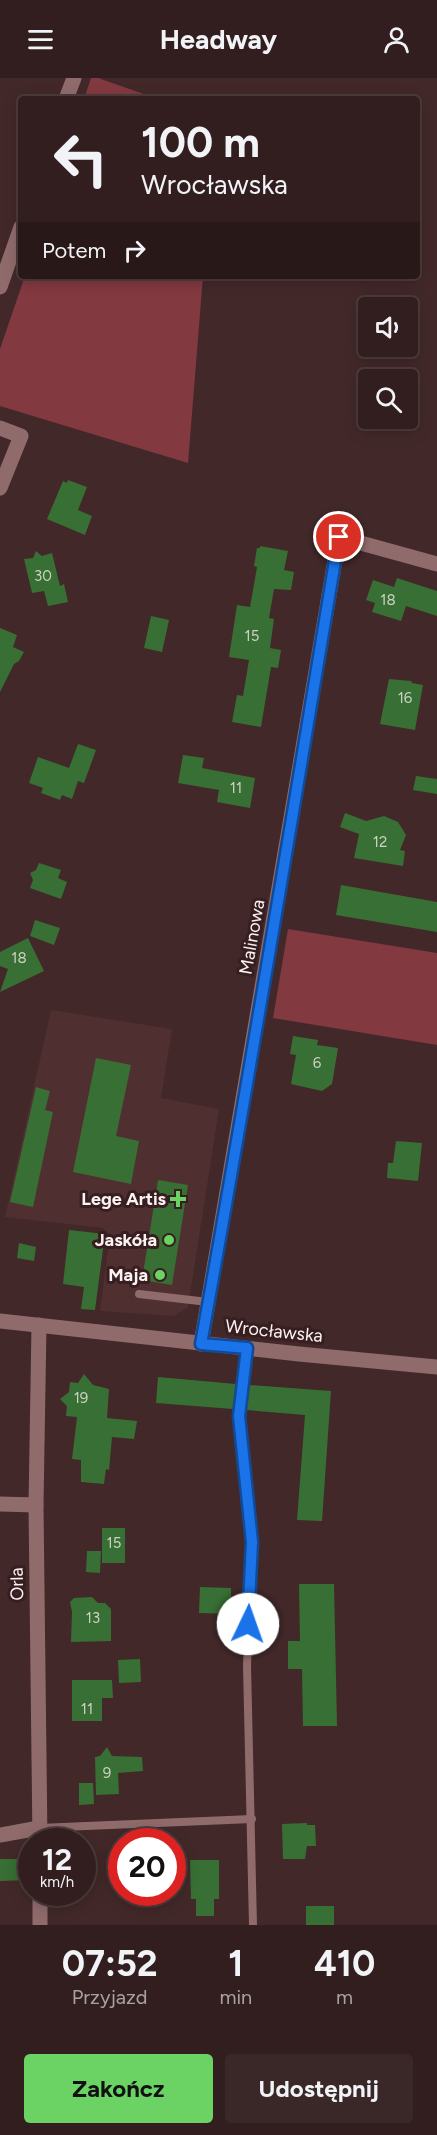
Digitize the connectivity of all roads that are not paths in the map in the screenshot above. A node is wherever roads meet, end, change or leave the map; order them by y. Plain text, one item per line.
1 (74, 78) edge
2 (67, 96) edge
3 (18, 236) edge
4 (0, 287) edge
5 (0, 428) edge
6 (0, 488) edge
7 (437, 564) edge
8 (139, 1294) dead end
9 (208, 1302) junction
10 (0, 1321) edge
11 (39, 1325) junction
12 (201, 1344) junction
13 (247, 1348) junction
14 (437, 1367) edge
15 (0, 1504) edge
16 (36, 1505) junction
17 (252, 1819) junction
18 (40, 1828) edge
19 (96, 1831) edge
20 (0, 1835) edge
21 (18, 1835) edge
22 (40, 1906) edge
23 (40, 1925) edge
24 (253, 1925) edge

1 - 2 street
3 - 4 street
5 - 6 street
7 - 9 street, Malinowa
8 - 9 lane
9 - 12 street, Malinowa
10 - 11 street, Wrocławska
11 - 12 street, Wrocławska
11 - 16 street, Orla
12 - 13 street, Wrocławska
13 - 14 street, Wrocławska
13 - 17 lane
15 - 16 street
16 - 18 street, Orla
17 - 19 lane
17 - 24 lane
20 - 21 street
22 - 23 street

